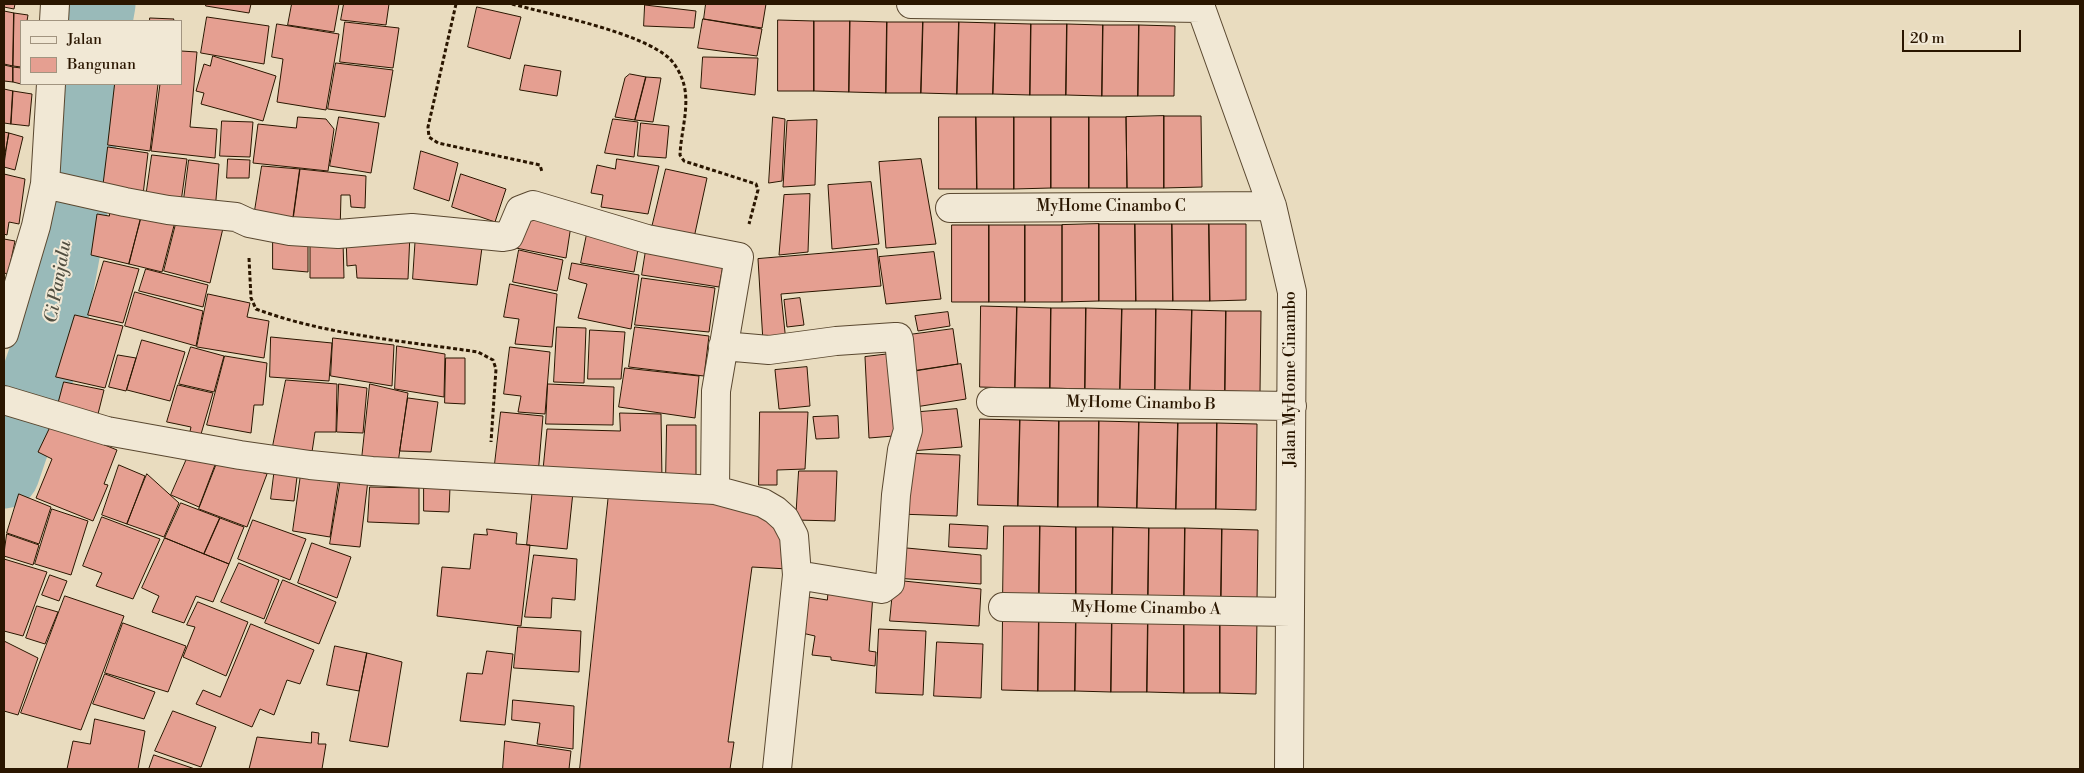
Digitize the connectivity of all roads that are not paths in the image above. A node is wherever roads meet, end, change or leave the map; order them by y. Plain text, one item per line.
1 (55, 4) edge
2 (911, 4) edge
3 (1201, 6) edge
4 (54, 20) edge
5 (51, 85) edge
6 (53, 186) junction
7 (1272, 206) junction
8 (950, 208) dead end
9 (4, 334) edge
10 (723, 346) junction
11 (4, 400) edge
12 (991, 402) dead end
13 (1292, 406) junction
14 (715, 490) junction
15 (797, 575) junction
16 (1003, 607) dead end
17 (1290, 612) junction
18 (777, 769) edge
19 (1289, 769) edge

1 - 4 street
2 - 3 street
3 - 7 street, Jalan MyHome Cinambo
5 - 6 street
6 - 9 street
6 - 10 street
7 - 8 street, MyHome Cinambo C
7 - 13 street, Jalan MyHome Cinambo
10 - 14 street
10 - 15 street
11 - 14 street
12 - 13 street, MyHome Cinambo B
13 - 17 street, Jalan MyHome Cinambo
14 - 15 street
15 - 18 street
16 - 17 street, MyHome Cinambo A
17 - 19 street, Jalan MyHome Cinambo

